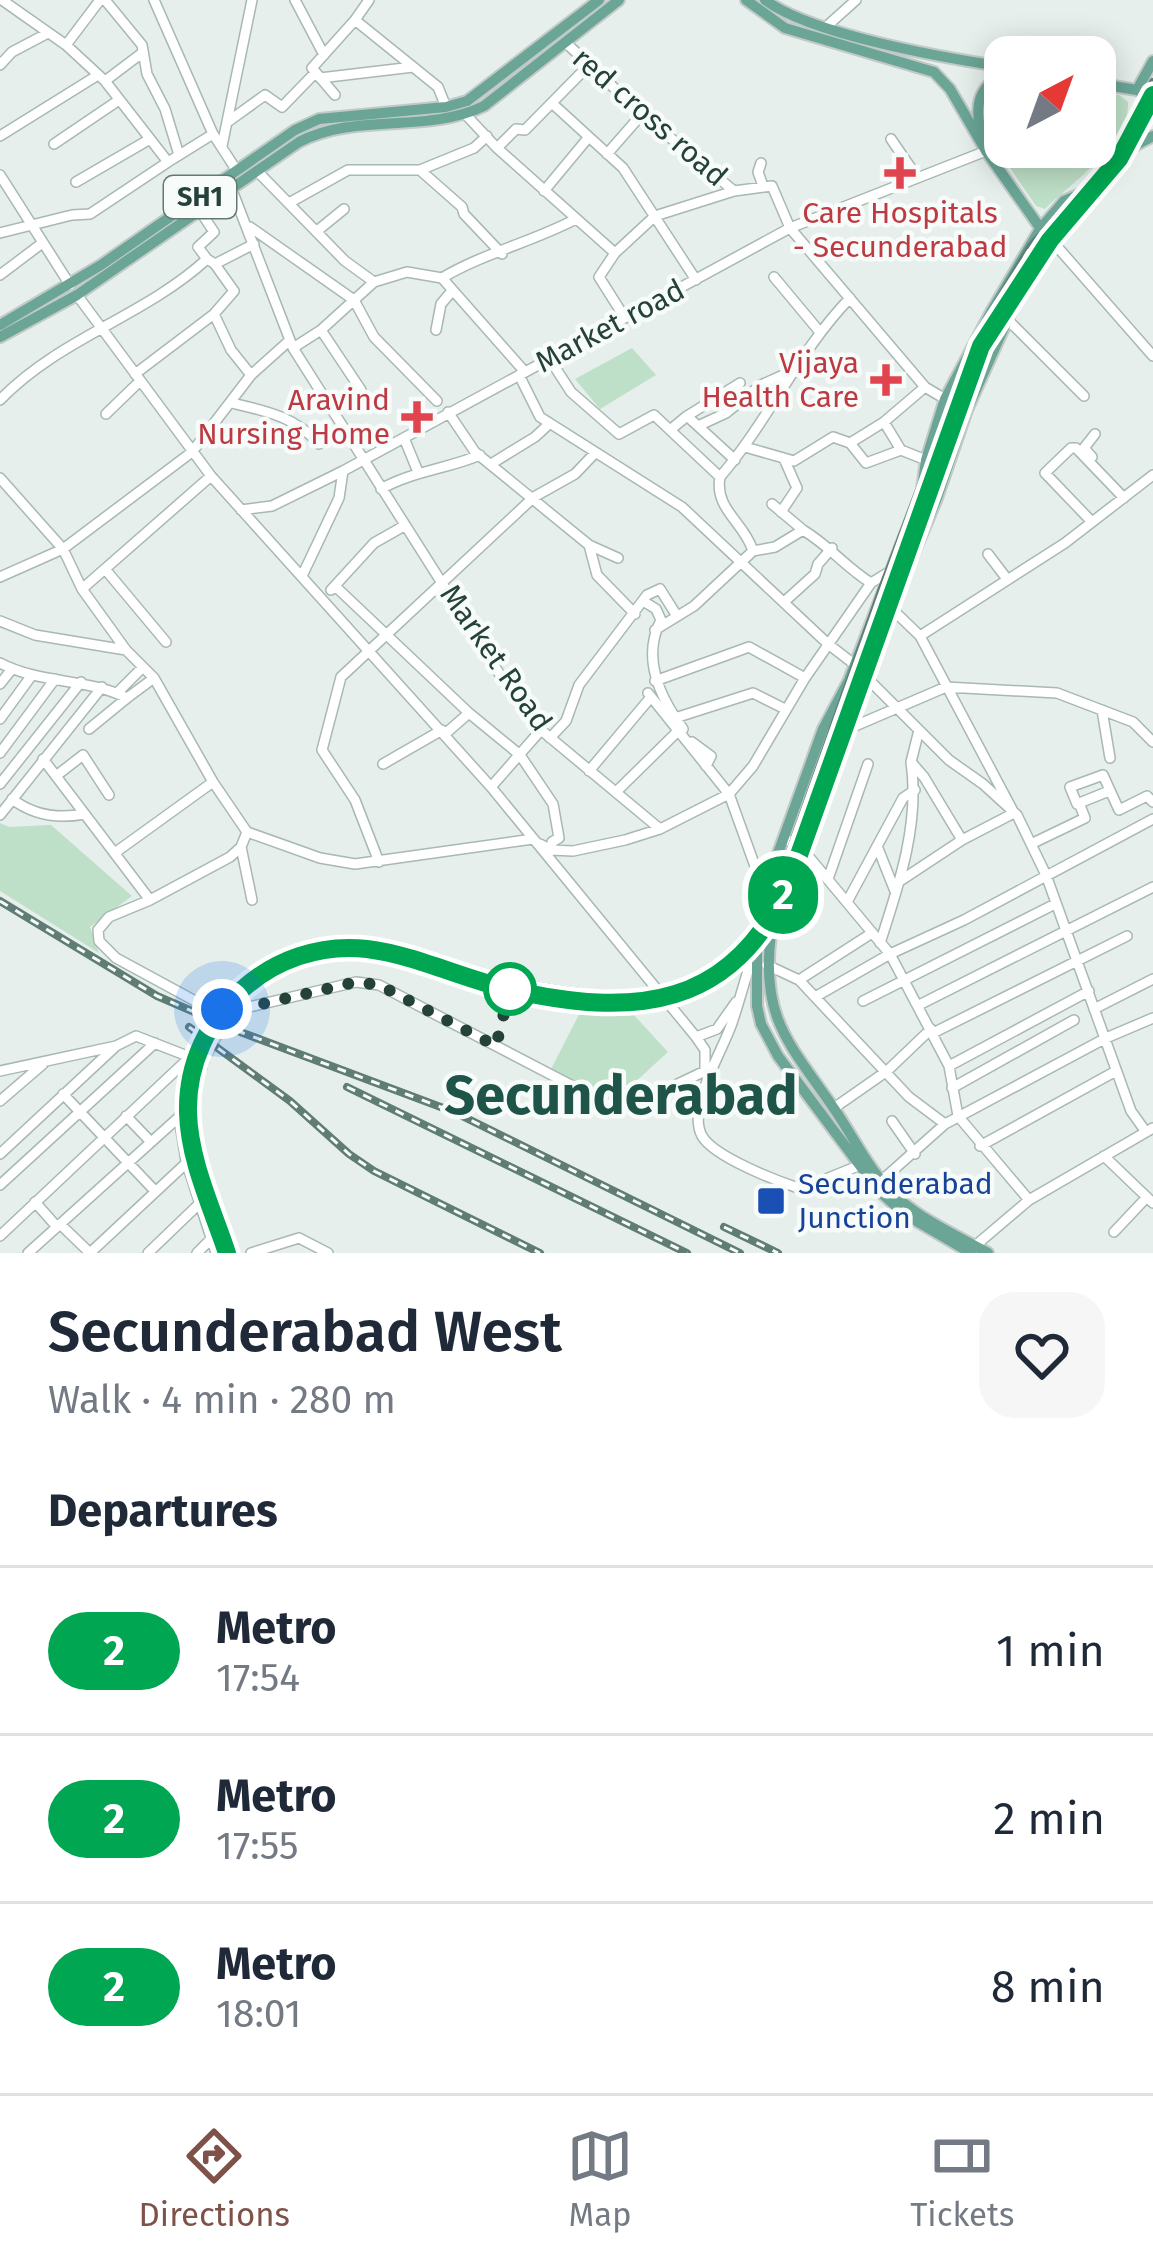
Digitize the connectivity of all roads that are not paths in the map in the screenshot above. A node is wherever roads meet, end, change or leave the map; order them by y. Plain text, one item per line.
1 (2, 0) edge
2 (103, 0) edge
3 (154, 0) edge
4 (252, 0) edge
5 (296, 0) edge
6 (369, 0) edge
7 (598, 0) edge
8 (619, 0) edge
9 (746, 0) edge
10 (765, 0) edge
11 (854, 0) edge
12 (355, 20) junction
13 (827, 26) junction
14 (46, 34) junction
15 (566, 42) junction
16 (66, 45) junction
17 (142, 53) junction
18 (324, 55) junction
19 (1153, 61) edge
20 (0, 64) edge
21 (590, 65) junction
22 (984, 66) edge
23 (413, 67) junction
24 (317, 75) junction
25 (102, 78) junction
26 (1116, 86) edge
27 (984, 90) edge
28 (1137, 90) junction
29 (335, 95) dead end
30 (119, 100) junction
31 (1153, 100) edge
32 (554, 105) junction
33 (446, 107) junction
34 (642, 114) junction
35 (466, 115) junction
36 (228, 122) junction
37 (334, 123) junction
38 (213, 134) junction
39 (0, 136) edge
40 (487, 136) junction
41 (1153, 136) edge
42 (588, 138) junction
43 (150, 139) junction
44 (891, 140) dead end
45 (54, 144) dead end
46 (984, 144) edge
47 (222, 146) junction
48 (497, 148) junction
49 (984, 148) edge
50 (984, 152) edge
51 (607, 154) junction
52 (1116, 154) edge
53 (179, 155) junction
54 (1116, 156) edge
55 (168, 163) junction
56 (761, 163) dead end
57 (998, 168) edge
58 (1105, 168) edge
59 (237, 170) junction
60 (420, 170) junction
61 (258, 172) junction
62 (917, 177) junction
63 (1, 179) edge
64 (76, 182) dead end
65 (763, 186) junction
66 (232, 190) junction
67 (544, 191) junction
68 (734, 191) junction
69 (1088, 191) junction
70 (289, 202) junction
71 (344, 209) dead end
72 (200, 211) junction
73 (655, 216) junction
74 (576, 219) junction
75 (31, 225) junction
76 (250, 227) junction
77 (790, 228) junction
78 (1040, 230) junction
79 (317, 231) junction
80 (0, 233) edge
81 (1053, 242) junction
82 (41, 244) junction
83 (254, 244) junction
84 (502, 254) junction
85 (616, 254) junction
86 (210, 261) junction
87 (0, 275) edge
88 (774, 277) dead end
89 (442, 278) junction
90 (696, 280) junction
91 (374, 282) junction
92 (73, 290) junction
93 (452, 292) junction
94 (850, 298) junction
95 (354, 300) junction
96 (214, 314) junction
97 (625, 318) junction
98 (1008, 320) junction
99 (0, 325) edge
100 (100, 327) junction
101 (321, 330) junction
102 (436, 330) dead end
103 (819, 331) junction
104 (0, 337) edge
105 (291, 344) junction
106 (1153, 356) edge
107 (549, 358) junction
108 (790, 372) junction
109 (522, 373) junction
110 (251, 375) junction
111 (138, 377) junction
112 (740, 382) dead end
113 (925, 387) junction
114 (361, 390) dead end
115 (1084, 397) dead end
116 (945, 399) junction
117 (0, 400) edge
118 (437, 401) dead end
119 (232, 403) junction
120 (448, 412) junction
121 (106, 414) dead end
122 (687, 416) junction
123 (884, 422) junction
124 (549, 424) junction
125 (698, 426) junction
126 (670, 430) junction
127 (620, 434) junction
128 (1095, 434) dead end
129 (404, 438) junction
130 (850, 443) junction
131 (319, 444) dead end
132 (745, 447) junction
133 (902, 450) junction
134 (192, 452) junction
135 (597, 454) junction
136 (480, 455) junction
137 (362, 459) junction
138 (735, 460) junction
139 (926, 460) junction
140 (785, 461) junction
141 (491, 464) junction
142 (344, 471) junction
143 (418, 472) junction
144 (1153, 475) edge
145 (211, 476) junction
146 (720, 477) junction
147 (0, 478) edge
148 (381, 489) junction
149 (534, 496) junction
150 (1126, 496) junction
151 (272, 506) junction
152 (241, 510) junction
153 (1091, 522) junction
154 (404, 526) junction
155 (803, 530) junction
156 (260, 531) junction
157 (589, 545) junction
158 (832, 548) junction
159 (63, 549) junction
160 (752, 550) junction
161 (988, 554) dead end
162 (618, 558) dead end
163 (902, 558) junction
164 (743, 562) junction
165 (105, 569) junction
166 (892, 570) junction
167 (302, 576) junction
168 (0, 577) edge
169 (1006, 579) junction
170 (871, 583) junction
171 (443, 584) junction
172 (335, 586) junction
173 (82, 590) junction
174 (322, 598) junction
175 (643, 601) junction
176 (784, 602) junction
177 (890, 607) junction
178 (634, 614) junction
179 (677, 616) junction
180 (0, 621) edge
181 (655, 630) junction
182 (386, 634) junction
183 (920, 636) junction
184 (166, 642) dead end
185 (828, 644) junction
186 (370, 649) junction
187 (126, 650) junction
188 (0, 663) edge
189 (143, 667) junction
190 (12, 669) junction
191 (858, 669) junction
192 (32, 675) junction
193 (154, 678) junction
194 (805, 678) junction
195 (55, 679) junction
196 (655, 681) junction
197 (81, 682) junction
198 (0, 684) edge
199 (103, 687) junction
200 (946, 687) junction
201 (122, 695) junction
202 (898, 706) junction
203 (785, 710) junction
204 (1102, 710) junction
205 (469, 713) junction
206 (675, 718) junction
207 (0, 719) edge
208 (89, 729) dead end
209 (920, 730) junction
210 (443, 732) junction
211 (677, 732) junction
212 (841, 732) junction
213 (546, 734) junction
214 (1153, 742) edge
215 (0, 753) edge
216 (520, 755) junction
217 (43, 758) junction
218 (1110, 758) dead end
219 (911, 762) junction
220 (383, 764) dead end
221 (868, 764) dead end
222 (706, 766) junction
223 (590, 771) junction
224 (56, 776) junction
225 (213, 782) junction
226 (0, 784) edge
227 (491, 787) junction
228 (915, 790) junction
229 (1109, 791) junction
230 (616, 793) junction
231 (729, 794) junction
232 (110, 795) dead end
233 (12, 799) junction
234 (1153, 802) edge
235 (1079, 803) junction
236 (1014, 813) junction
237 (83, 814) junction
238 (0, 815) edge
239 (1153, 819) edge
240 (660, 830) junction
241 (248, 832) junction
242 (784, 838) junction
243 (533, 839) junction
244 (962, 840) junction
245 (1031, 844) junction
246 (799, 845) junction
247 (877, 846) junction
248 (241, 847) junction
249 (551, 850) junction
250 (116, 852) junction
251 (379, 862) junction
252 (756, 869) junction
253 (772, 870) junction
254 (1046, 875) junction
255 (789, 876) junction
256 (828, 879) junction
257 (900, 881) junction
258 (1153, 887) edge
259 (896, 893) junction
260 (150, 900) junction
261 (252, 901) dead end
262 (847, 902) junction
263 (1055, 904) junction
264 (764, 913) junction
265 (964, 920) junction
266 (1065, 932) junction
267 (1127, 936) dead end
268 (876, 938) junction
269 (757, 943) junction
270 (975, 945) junction
271 (890, 954) junction
272 (1076, 960) junction
273 (767, 965) junction
274 (1153, 979) edge
275 (799, 980) junction
276 (903, 980) junction
277 (1089, 991) junction
278 (814, 997) junction
279 (740, 998) junction
280 (863, 1001) dead end
281 (919, 1005) junction
282 (1094, 1009) junction
283 (1153, 1018) edge
284 (1074, 1020) dead end
285 (932, 1031) junction
286 (696, 1037) junction
287 (1106, 1038) junction
288 (154, 1043) junction
289 (116, 1046) junction
290 (190, 1057) junction
291 (47, 1060) junction
292 (949, 1066) junction
293 (0, 1071) edge
294 (887, 1071) junction
295 (1116, 1071) junction
296 (952, 1088) junction
297 (63, 1094) junction
298 (0, 1101) edge
299 (185, 1103) junction
300 (835, 1108) junction
301 (80, 1112) junction
302 (126, 1116) junction
303 (958, 1116) junction
304 (179, 1117) junction
305 (892, 1121) dead end
306 (945, 1124) junction
307 (1151, 1129) edge
308 (103, 1136) junction
309 (151, 1142) junction
310 (980, 1146) junction
311 (0, 1154) edge
312 (914, 1154) junction
313 (1104, 1156) junction
314 (190, 1158) junction
315 (128, 1163) junction
316 (863, 1164) junction
317 (881, 1181) junction
318 (0, 1185) edge
319 (155, 1191) junction
320 (1030, 1200) junction
321 (1150, 1200) edge
322 (35, 1202) junction
323 (199, 1204) junction
324 (0, 1215) edge
325 (58, 1225) junction
326 (1114, 1232) dead end
327 (3, 1233) edge
328 (216, 1236) junction
329 (971, 1250) edge
330 (28, 1253) edge
331 (90, 1253) edge
332 (148, 1253) edge
333 (197, 1253) edge
334 (216, 1253) edge
335 (227, 1253) edge
336 (250, 1253) edge
337 (328, 1253) edge
338 (988, 1253) edge

1 - 14 street
2 - 16 street
2 - 17 street
3 - 38 street
4 - 36 street
5 - 18 street
6 - 12 street
7 - 33 main road, SH1
8 - 15 main road, SH1
9 - 49 main road
10 - 13 main road
11 - 13 street
12 - 18 street
12 - 23 street
13 - 22 main road
14 - 16 street
14 - 20 street
15 - 21 street, red cross road
15 - 35 main road, SH1
16 - 25 street
17 - 25 street
17 - 53 street
18 - 24 street
19 - 28 main road
21 - 32 street
21 - 34 street, red cross road
23 - 24 street
23 - 33 street
24 - 29 street
24 - 36 street
25 - 30 street
25 - 39 street
26 - 28 main road
27 - 46 main road
28 - 31 main road
30 - 43 street
30 - 45 street
31 - 52 main road
32 - 42 street
32 - 48 street
33 - 37 main road, SH1
34 - 51 street
34 - 68 street, red cross road
35 - 37 main road, SH1
35 - 40 street
36 - 47 street
37 - 59 main road, SH1
37 - 61 main road, SH1
38 - 47 street
38 - 53 street
40 - 48 street
40 - 60 street
41 - 54 main road
42 - 51 street
42 - 67 street
43 - 55 street
43 - 64 street
44 - 62 street
47 - 59 street
48 - 67 street
50 - 62 street, Market road
51 - 73 street
53 - 55 street
55 - 75 street
56 - 65 street
57 - 78 main road
58 - 69 main road
59 - 92 main road, SH1
60 - 70 street
60 - 84 street
61 - 66 main road, SH1
61 - 70 street
62 - 77 street, Market road
63 - 75 street
65 - 68 street, red cross road
65 - 77 street, red cross road
66 - 72 main road, SH1
66 - 76 street, Market Road
67 - 74 street
68 - 73 street, red cross road
69 - 78 main road
69 - 81 main road
70 - 79 street
71 - 79 street
72 - 86 street
72 - 92 main road, SH1
73 - 85 street
73 - 90 street
74 - 84 street
74 - 85 street
75 - 80 street
75 - 82 street
76 - 83 street, Market Road
76 - 95 street
77 - 90 street, Market road
77 - 94 street
78 - 81 main road
78 - 116 main road
79 - 91 street
81 - 98 main road
81 - 106 street
82 - 87 street
82 - 92 street
83 - 86 street
83 - 105 street, Market Road
84 - 89 street
85 - 97 street
86 - 96 street
86 - 100 street
88 - 103 street
89 - 91 street
89 - 93 street
90 - 97 street, Market road
91 - 95 street
92 - 99 main road, SH1
92 - 100 street
92 - 104 main road, SH1
93 - 102 street
93 - 109 street
94 - 103 street
94 - 113 street
95 - 101 street
95 - 118 street
96 - 110 street
96 - 111 street
97 - 107 street, Market road
98 - 115 street
98 - 163 main road
100 - 111 street
100 - 117 street
101 - 105 street
101 - 114 street
103 - 108 street
105 - 110 street
105 - 137 street, Market Road
107 - 109 street, Market road
107 - 127 street
108 - 125 street
108 - 132 street
109 - 120 street, Market road
109 - 124 street
110 - 119 street
111 - 121 street
111 - 134 street
112 - 122 street
113 - 116 street
113 - 123 street
116 - 139 main road
119 - 131 street
119 - 134 street
120 - 129 street, Market road
120 - 136 street
122 - 125 street
122 - 126 street
123 - 130 street
123 - 133 street
124 - 135 street
124 - 141 street
125 - 138 street
126 - 127 street
126 - 146 street
127 - 135 street
128 - 150 street
129 - 137 street, Market road
129 - 143 street
130 - 133 street
130 - 140 street
132 - 138 street
132 - 140 street
133 - 139 street
134 - 145 street
134 - 159 street
135 - 149 street
135 - 164 street
136 - 141 street
136 - 143 street
137 - 142 street, Market road
137 - 148 street, Market Road
138 - 146 street
139 - 163 main road
140 - 155 street
141 - 149 street
142 - 151 street, Market road
142 - 167 street
143 - 148 street
144 - 150 street
145 - 152 street
145 - 165 street
146 - 160 street
147 - 159 street
148 - 154 street, Market Road
149 - 157 street
149 - 171 street
150 - 153 street
150 - 153 street
151 - 152 street, Market road
151 - 156 street
152 - 156 street
153 - 169 street
154 - 171 street, Market Road
154 - 172 street
155 - 158 street
155 - 160 street
156 - 167 street
157 - 162 street
157 - 178 street
158 - 170 street
158 - 176 street
159 - 168 street
159 - 173 street
160 - 164 street
161 - 169 street
163 - 166 main road
163 - 177 main road
164 - 176 street
164 - 179 street
165 - 173 street
165 - 184 street
166 - 170 street
166 - 191 main road
167 - 174 street
169 - 183 street
170 - 185 street
171 - 182 street
171 - 213 street, Market Road
172 - 174 street
172 - 182 street
173 - 187 street
174 - 186 street
175 - 178 street
175 - 179 street
175 - 181 street
176 - 185 street
177 - 183 street
177 - 191 main road
178 - 213 street
179 - 181 street
180 - 187 street
181 - 196 street
182 - 186 street
182 - 205 street
183 - 200 street
185 - 191 street
185 - 194 street
186 - 210 street
186 - 251 street
187 - 189 street
188 - 190 street
189 - 193 street
189 - 201 street
190 - 192 street
190 - 198 street
191 - 202 street
191 - 212 main road
191 - 242 main road
192 - 195 street
192 - 207 street
193 - 201 street
193 - 225 street
194 - 196 street
194 - 203 street
195 - 197 street
195 - 215 street
196 - 206 street
197 - 199 street
197 - 226 street
199 - 201 street
199 - 217 street
200 - 202 street
200 - 204 street
200 - 236 street
201 - 208 street
202 - 209 street
202 - 212 street
203 - 206 street
203 - 231 street
204 - 214 street
204 - 218 street
205 - 210 street
205 - 216 street
206 - 222 street
209 - 219 street
209 - 236 street
210 - 220 street
210 - 227 street
211 - 222 street
211 - 223 street
211 - 230 street
212 - 246 main road
213 - 216 street
213 - 223 street, Market Road
216 - 227 street
216 - 249 street
217 - 224 street
217 - 233 street
219 - 228 street
219 - 244 street
221 - 256 street
222 - 231 street
223 - 230 street, Market Road
224 - 232 street
224 - 237 street
225 - 241 street
225 - 250 street
227 - 243 street
228 - 247 street
228 - 257 street
229 - 234 street
229 - 235 street
229 - 235 street
230 - 240 street, Market Road
231 - 240 street
231 - 252 street
233 - 237 street
233 - 238 street
235 - 245 street
236 - 244 street
236 - 245 street
237 - 250 street
239 - 254 street
240 - 249 street
241 - 248 street
241 - 251 street
242 - 246 street
242 - 253 main road
243 - 249 street
243 - 251 street
243 - 286 street
244 - 257 street
245 - 254 street
246 - 255 main road
246 - 256 street
247 - 259 street
247 - 262 street
248 - 260 street
248 - 261 street
250 - 260 street
252 - 253 street
252 - 264 street
253 - 255 street
253 - 264 main road
254 - 263 street
254 - 265 street
255 - 273 main road
256 - 262 street
257 - 259 street
258 - 266 street
259 - 268 street
260 - 286 street
262 - 268 street
263 - 266 street
263 - 270 street
264 - 269 main road
265 - 270 street
265 - 271 street
266 - 272 street
266 - 281 street
267 - 272 street
268 - 271 street
268 - 275 street
269 - 279 street
269 - 316 main road
270 - 276 street
271 - 276 street
271 - 278 street
272 - 277 street
272 - 285 street
273 - 275 street
273 - 300 main road
274 - 282 street
275 - 278 street
276 - 280 street
276 - 281 street
277 - 282 street
277 - 292 street
278 - 294 street
279 - 286 street
279 - 316 street
281 - 285 street
282 - 287 street
283 - 287 street
284 - 296 street
285 - 292 street
285 - 294 street
287 - 295 street
287 - 303 street
288 - 289 street
288 - 290 street
288 - 301 street
289 - 291 street
289 - 297 street
290 - 299 street
290 - 302 street
291 - 293 street
291 - 298 street
292 - 296 street
294 - 300 street
294 - 306 street
295 - 307 street
295 - 310 street
296 - 303 street
297 - 301 street
297 - 311 street
299 - 304 street
299 - 314 street
300 - 316 main road
301 - 308 street
301 - 318 street
302 - 308 street
302 - 309 street
303 - 306 street
303 - 310 street
304 - 309 street
304 - 314 street
305 - 312 street
306 - 312 street
307 - 313 street
308 - 315 street
308 - 322 street
309 - 315 street
310 - 320 street
312 - 317 street
313 - 320 street
313 - 321 street
314 - 319 street
314 - 323 street
314 - 328 street
315 - 319 street
315 - 325 street
316 - 317 main road
316 - 329 main road
317 - 329 main road
319 - 331 street
320 - 329 street
321 - 326 street
322 - 325 street
322 - 327 street
323 - 328 street
323 - 332 street
324 - 327 street
325 - 330 street
325 - 331 street
328 - 333 street
328 - 334 street
328 - 335 street
329 - 338 main road
336 - 337 street

